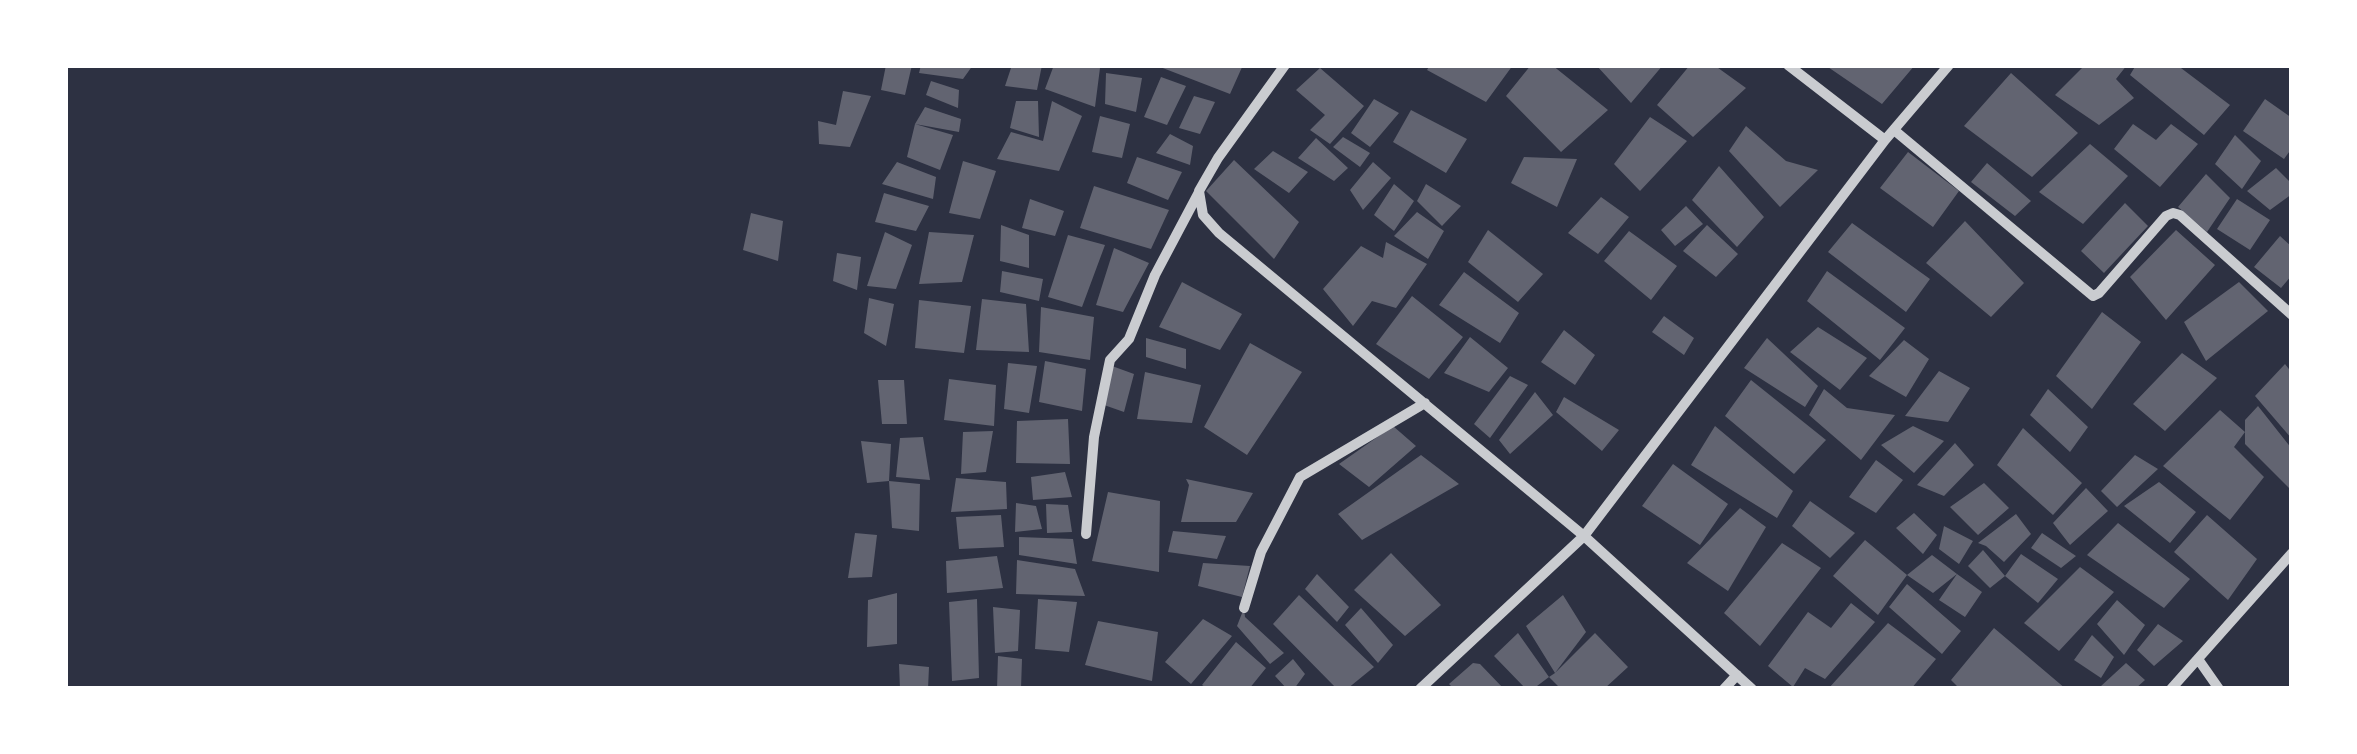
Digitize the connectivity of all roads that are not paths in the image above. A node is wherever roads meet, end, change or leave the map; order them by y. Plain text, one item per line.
1 (1285, 65) edge
2 (1788, 65) edge
3 (1950, 65) edge
4 (1894, 130) junction
5 (1885, 140) junction
6 (1199, 191) junction
7 (2292, 315) edge
8 (1425, 403) junction
9 (1086, 534) dead end
10 (1584, 536) junction
11 (2292, 552) edge
12 (1244, 608) dead end
13 (2198, 658) junction
14 (1737, 675) junction
15 (1420, 689) edge
16 (1724, 689) edge
17 (1752, 689) edge
18 (2171, 689) edge
19 (2219, 689) edge

1 - 6 street
2 - 5 street
3 - 4 street
4 - 5 street
4 - 7 street
5 - 10 street
6 - 8 street
6 - 9 street
8 - 10 street
8 - 12 street
10 - 14 street
10 - 15 street
11 - 13 street
13 - 18 street
13 - 19 street
14 - 16 street
14 - 17 street

